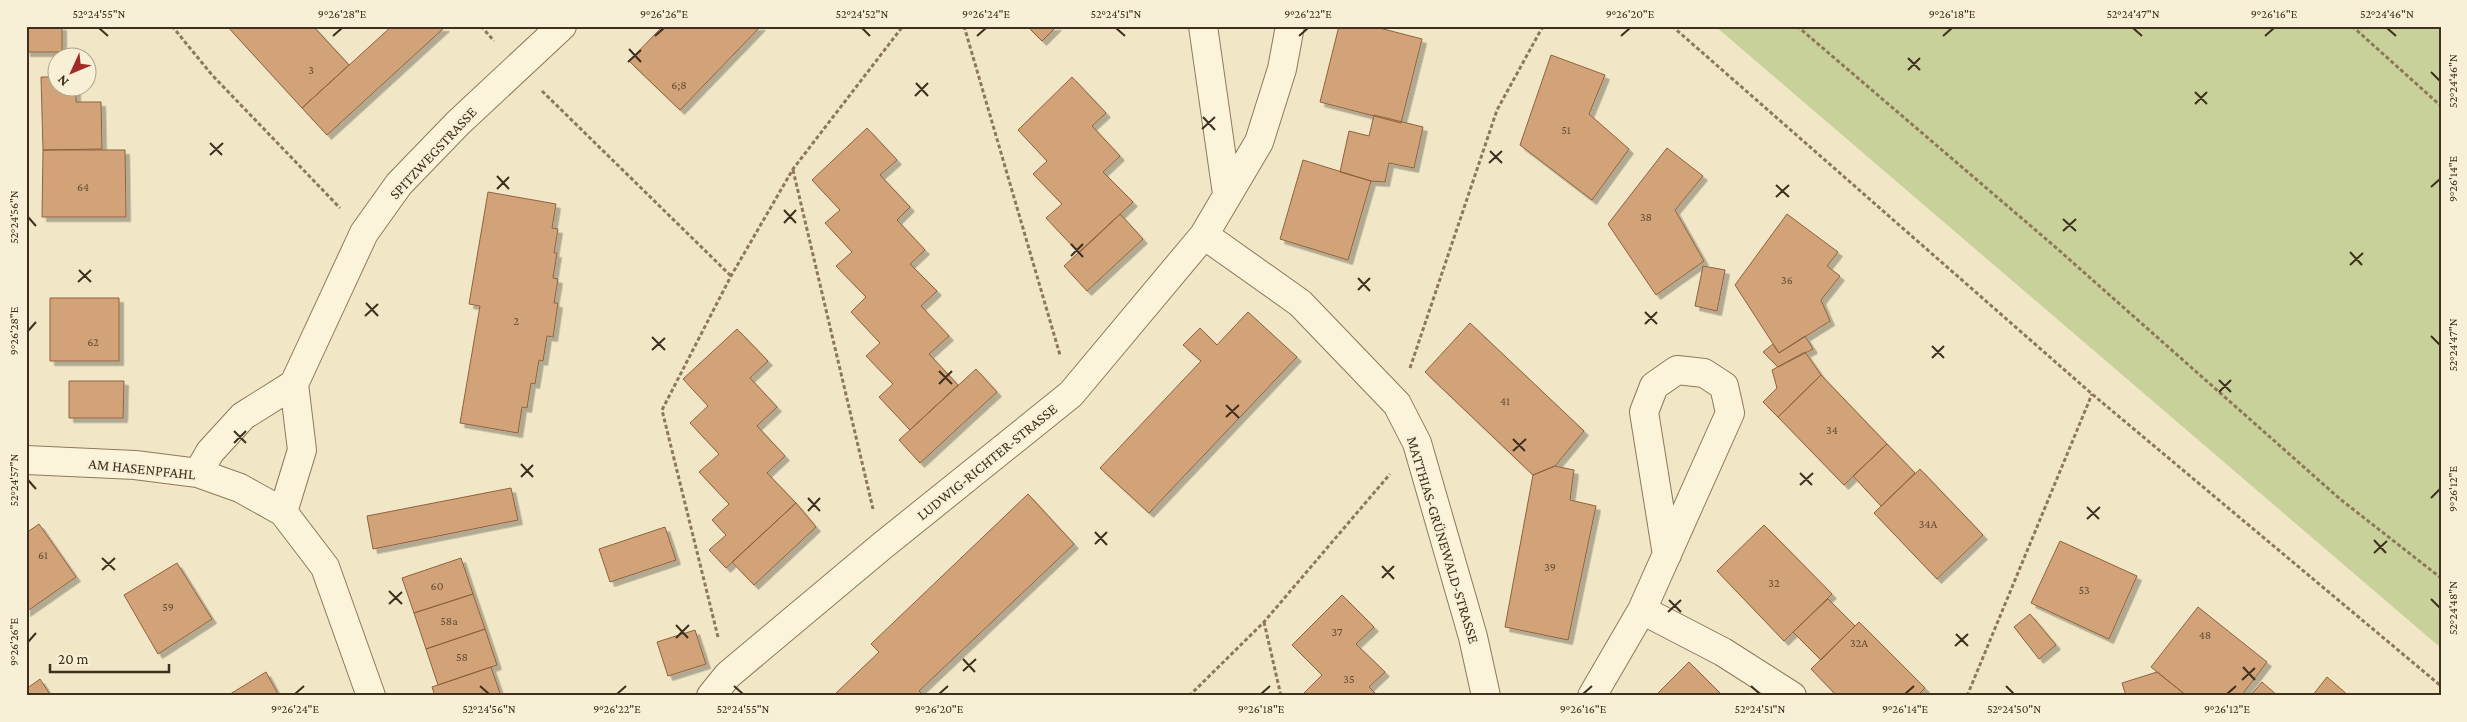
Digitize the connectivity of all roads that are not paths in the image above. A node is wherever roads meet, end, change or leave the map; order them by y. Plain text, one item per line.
1 (562, 26) edge
2 (1203, 26) edge
3 (1290, 26) edge
4 (1227, 194) junction
5 (1204, 235) junction
6 (294, 384) junction
7 (26, 460) edge
8 (198, 473) junction
9 (284, 512) junction
10 (1666, 555) junction
11 (1642, 610) junction
12 (371, 696) edge
13 (711, 696) edge
14 (1486, 696) edge
15 (1592, 696) edge
16 (1792, 696) edge

1 - 6 street, SPITZWEGSTRASSE
2 - 4 street
3 - 4 street, LUDWIG-RICHTER-STRASSE
4 - 5 street, LUDWIG-RICHTER-STRASSE
5 - 13 street, LUDWIG-RICHTER-STRASSE
5 - 14 street, MATTHIAS-GRÜNEWALD-STRASSE
6 - 8 street
6 - 9 street
7 - 8 street, AM HASENPFAHL
8 - 9 street, AM HASENPFAHL
9 - 12 street, AM HASENPFAHL
10 - 10 street
10 - 11 street
11 - 15 street
11 - 16 street

